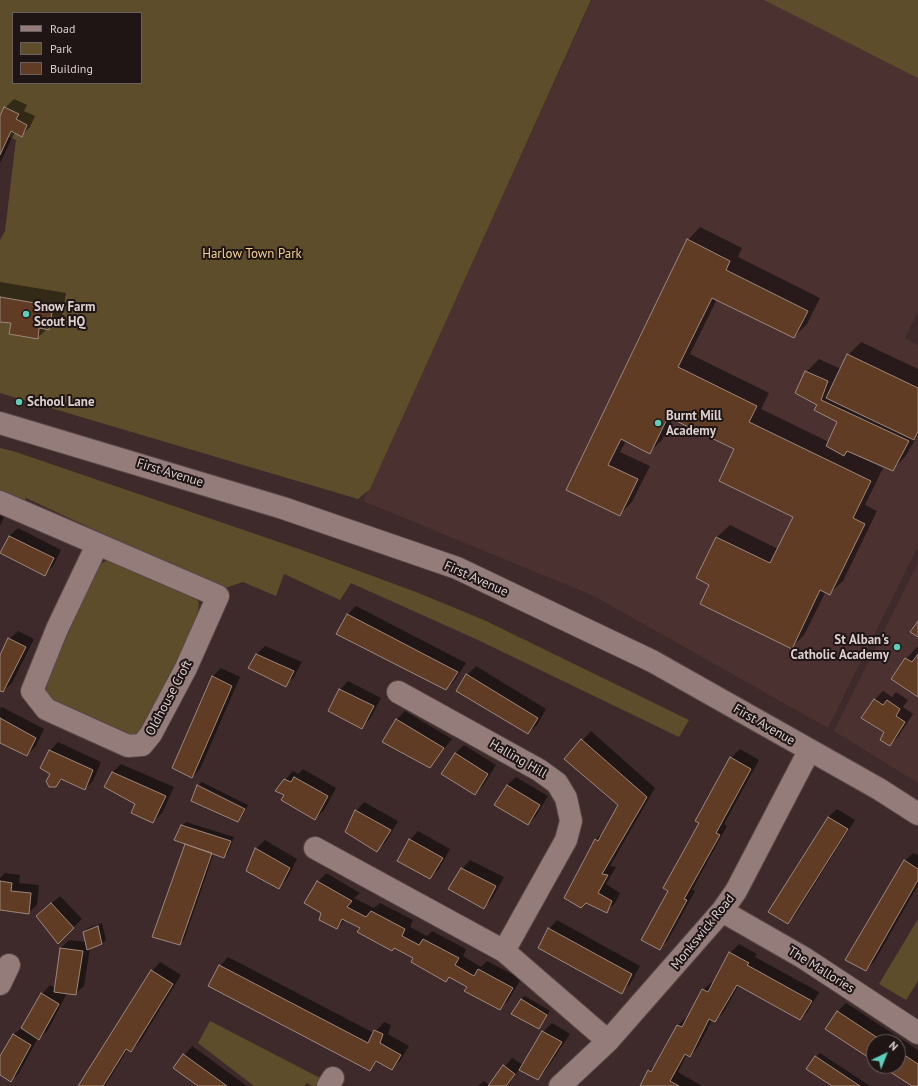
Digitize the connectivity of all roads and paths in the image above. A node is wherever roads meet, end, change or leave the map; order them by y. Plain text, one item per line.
1 (0, 422) edge
2 (0, 502) edge
3 (97, 545) junction
4 (398, 692) dead end
5 (810, 751) junction
6 (918, 814) edge
7 (315, 848) dead end
8 (722, 911) junction
9 (504, 951) junction
10 (918, 1033) edge
11 (608, 1041) junction
12 (560, 1086) edge

1 - 5 street, First Avenue
2 - 3 street, Oldhouse Croft
3 - 3 street, Oldhouse Croft
4 - 9 street, Halling Hill
5 - 6 street, First Avenue
5 - 8 street, Monkswick Road
7 - 9 street
8 - 10 street, The Mallories
8 - 11 street, Monkswick Road
9 - 11 street
11 - 12 street, Monkswick Road

